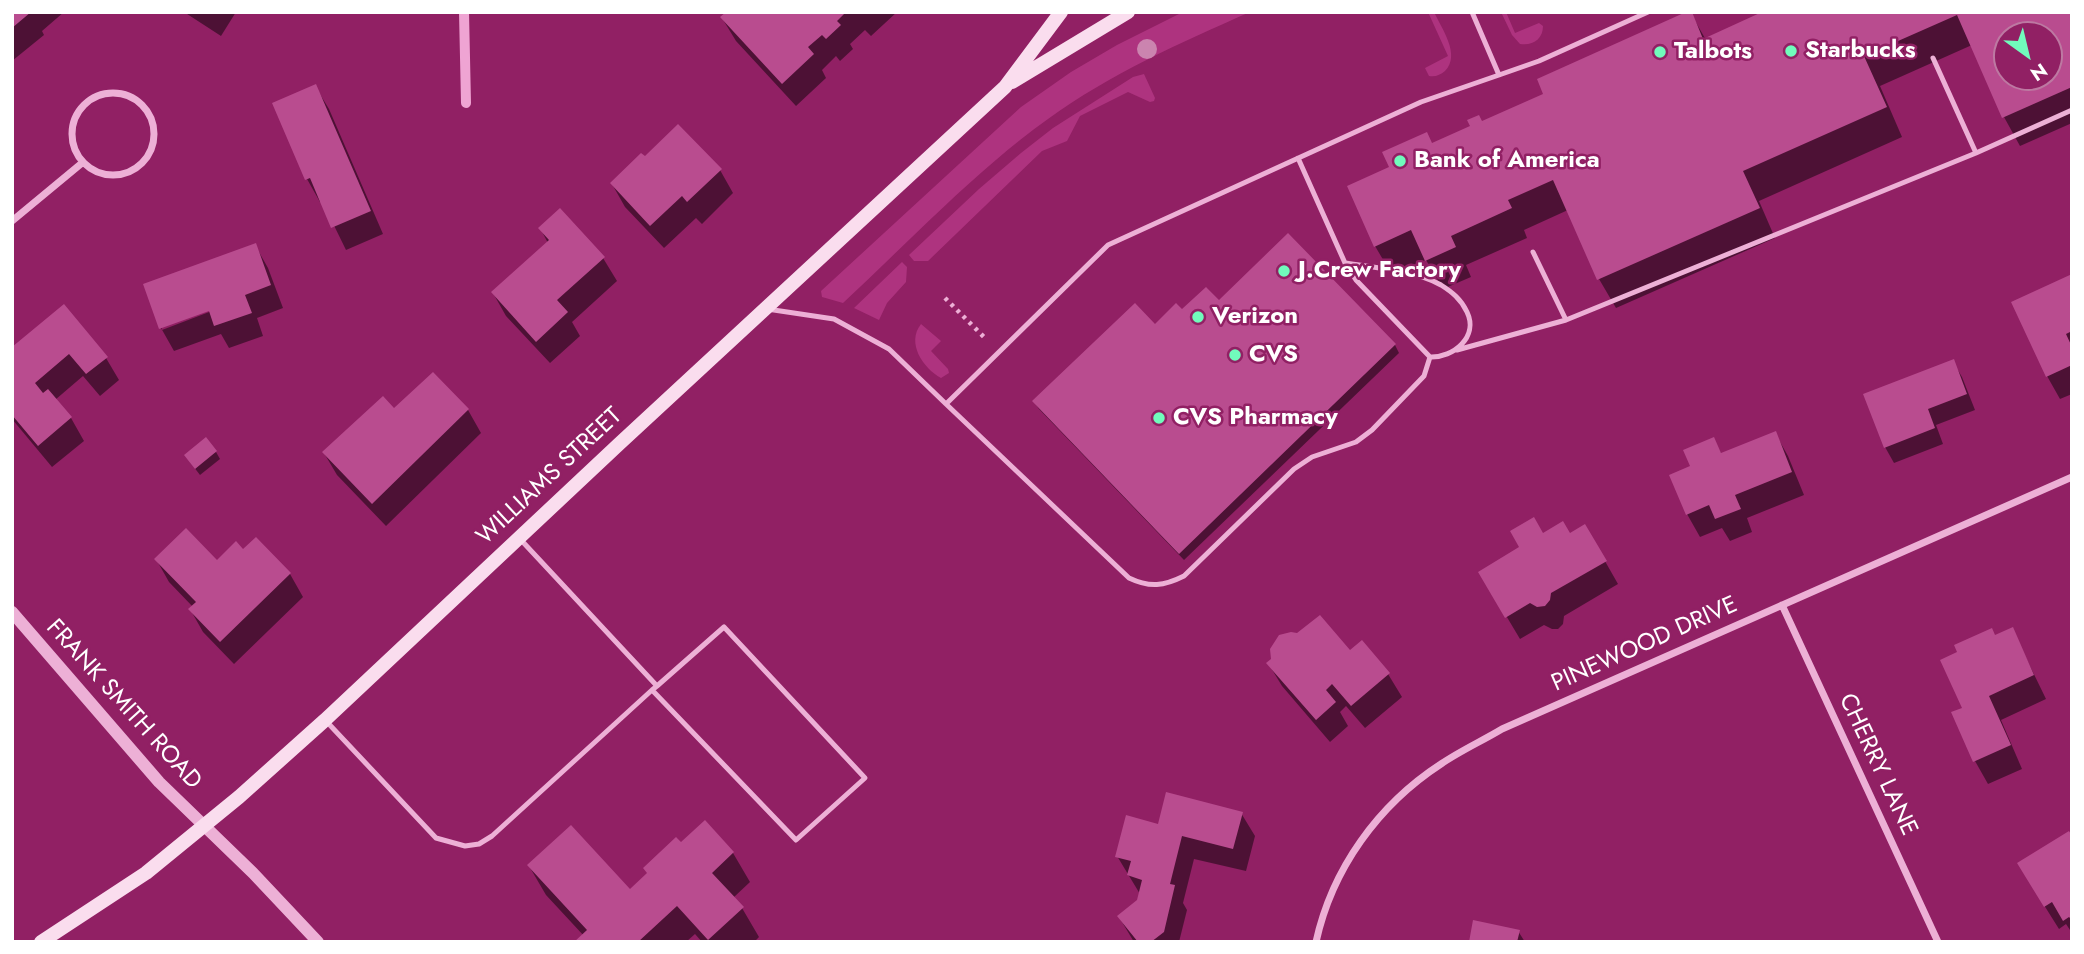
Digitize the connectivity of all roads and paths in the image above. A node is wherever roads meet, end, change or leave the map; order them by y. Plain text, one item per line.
1 (1061, 12) edge
2 (1128, 12) edge
3 (1472, 12) edge
4 (1648, 12) edge
5 (1933, 58) dead end
6 (1499, 75) junction
7 (1004, 86) junction
8 (2072, 110) edge
9 (1976, 153) junction
10 (1298, 158) junction
11 (82, 163) junction
12 (12, 221) edge
13 (1533, 252) dead end
14 (1345, 263) junction
15 (946, 298) dead end
16 (764, 308) junction
17 (1566, 320) junction
18 (985, 338) dead end
19 (1457, 350) junction
20 (1430, 357) junction
21 (946, 404) junction
22 (2072, 477) edge
23 (519, 537) junction
24 (1782, 606) junction
25 (12, 612) edge
26 (655, 688) junction
27 (325, 720) junction
28 (204, 826) junction
29 (41, 942) edge
30 (318, 942) edge
31 (1316, 942) edge
32 (1938, 942) edge

1 - 7 main road, WILLIAMS STREET
2 - 7 main road
3 - 6 lane
4 - 6 lane
5 - 9 lane
6 - 10 lane
7 - 16 main road, WILLIAMS STREET
8 - 9 lane
9 - 17 lane
10 - 14 lane
10 - 21 lane
11 - 11 street
11 - 12 street
13 - 17 lane
14 - 19 lane
14 - 20 lane
15 - 18 path
16 - 21 lane
16 - 23 main road, WILLIAMS STREET
17 - 19 lane
19 - 20 lane
20 - 21 lane
22 - 24 street, PINEWOOD DRIVE
23 - 26 lane
23 - 27 main road, WILLIAMS STREET
24 - 31 street, PINEWOOD DRIVE
24 - 32 street, CHERRY LANE
25 - 28 street, FRANK SMITH ROAD
26 - 26 lane
26 - 27 lane
27 - 28 main road, WILLIAMS STREET
28 - 29 main road, WILLIAMS STREET
28 - 30 street, FRANK SMITH ROAD

